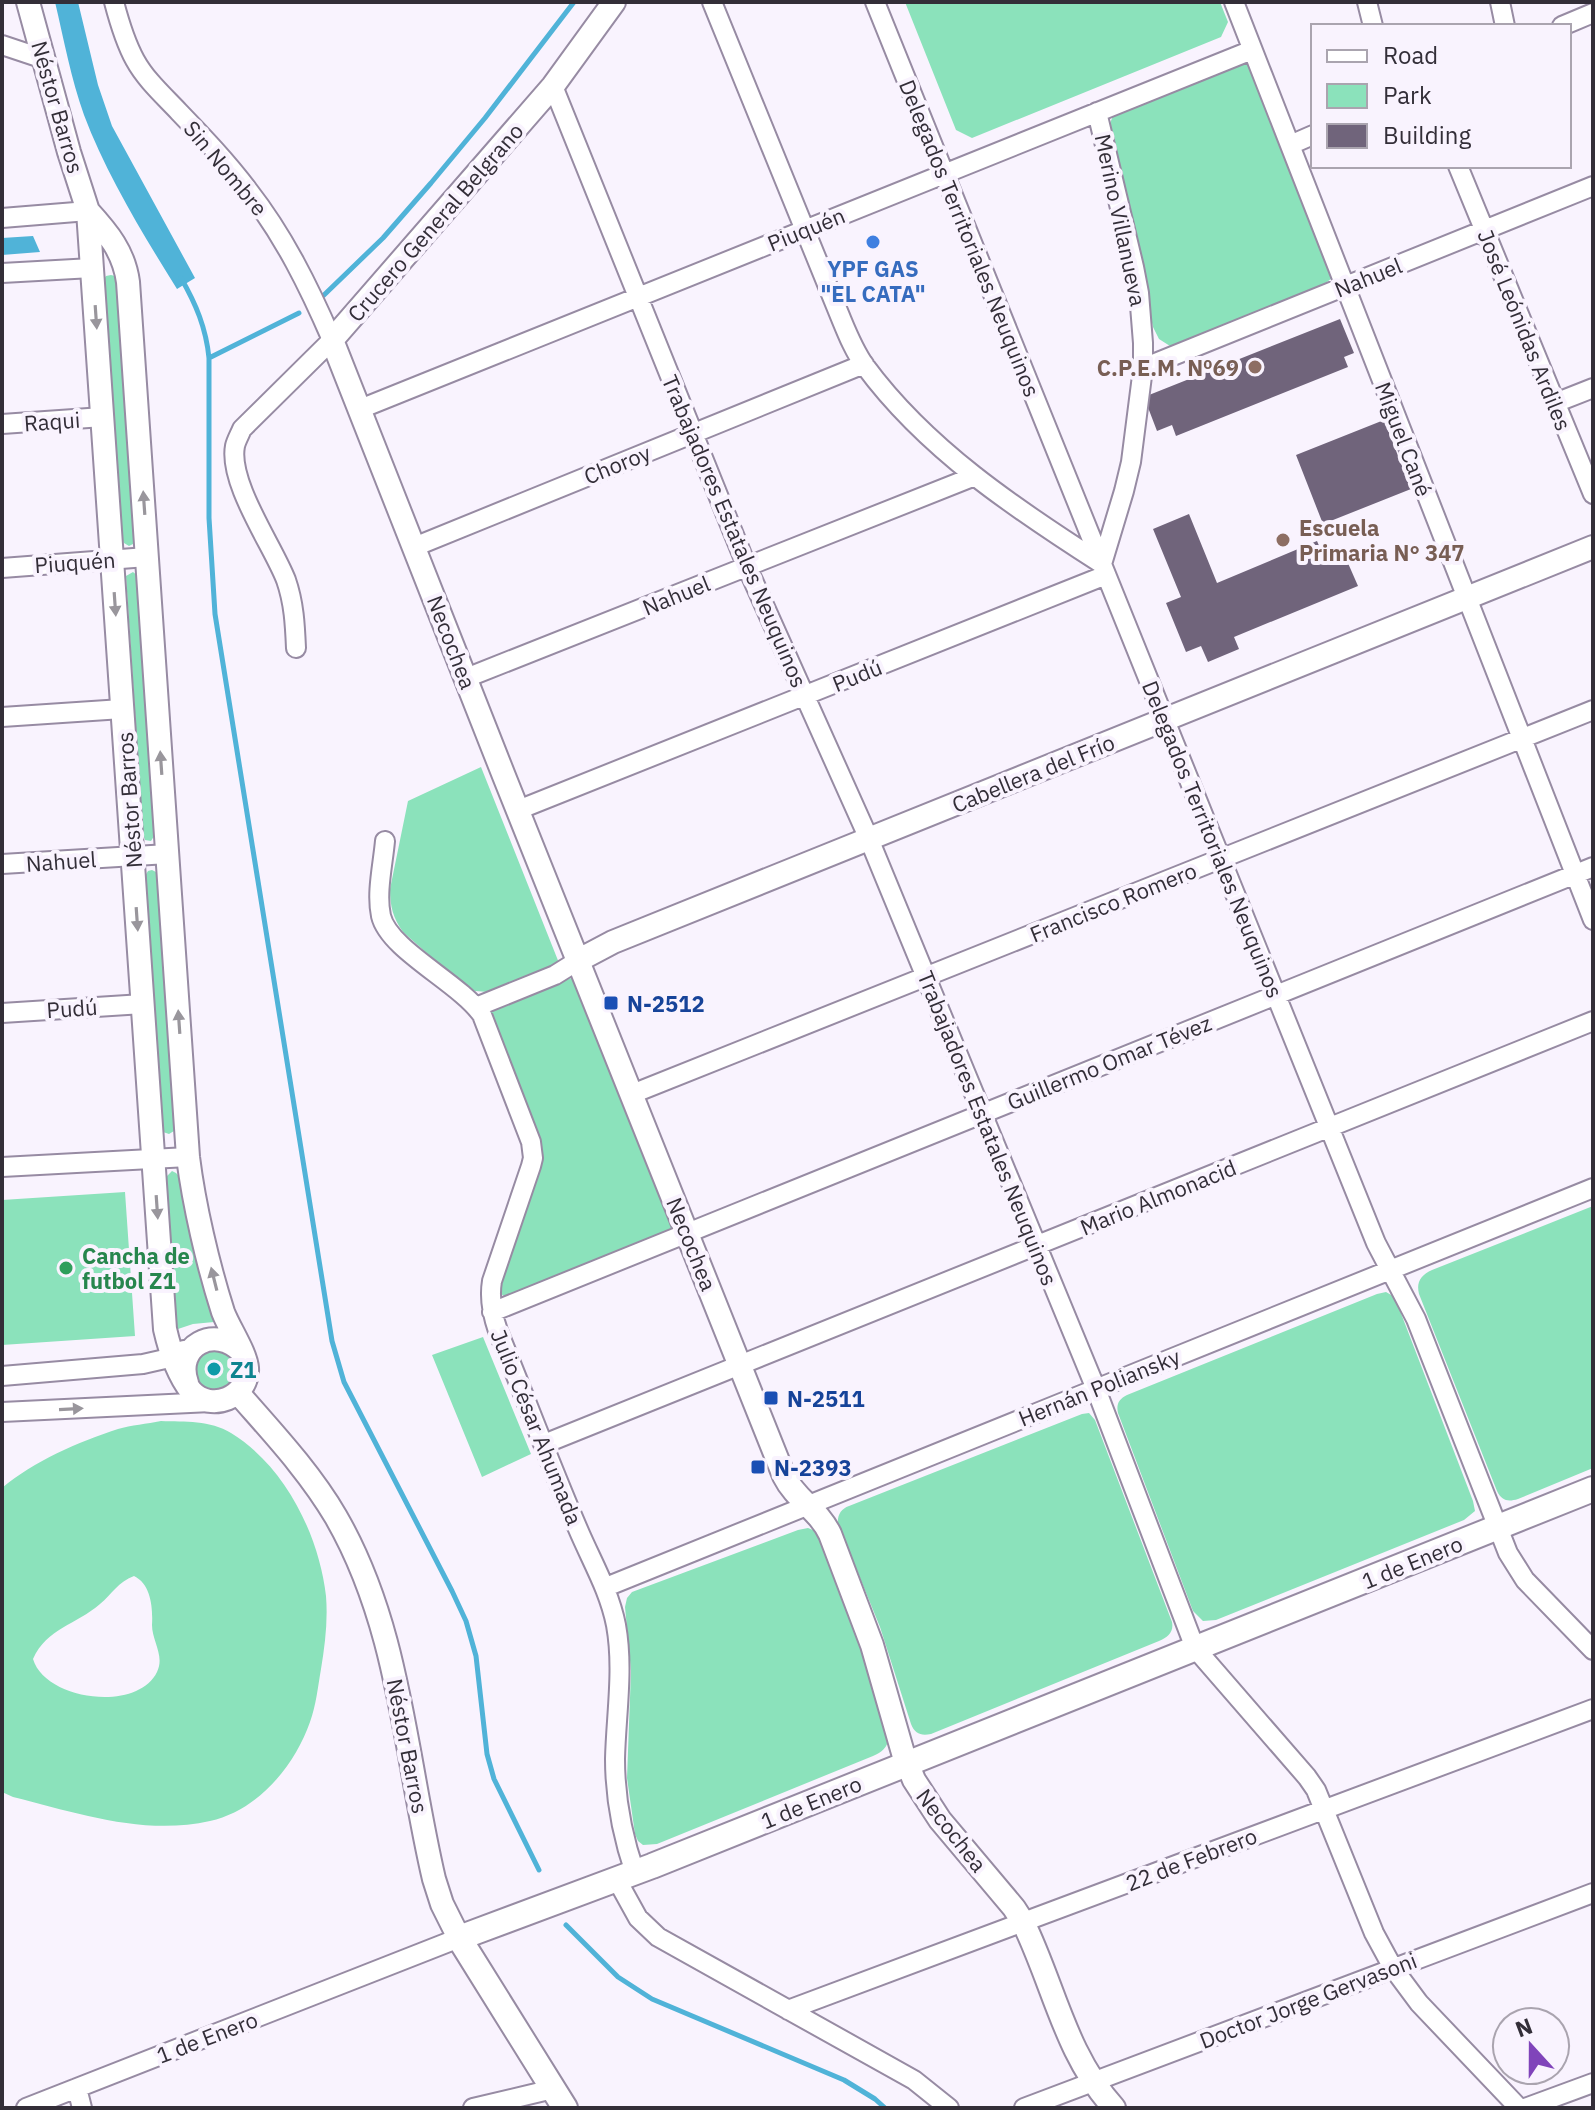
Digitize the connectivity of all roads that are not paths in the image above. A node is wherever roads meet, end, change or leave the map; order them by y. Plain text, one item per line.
1 (28, 2) edge
2 (114, 2) edge
3 (614, 2) edge
4 (712, 2) edge
5 (875, 2) edge
6 (1234, 2) edge
7 (1367, 2) edge
8 (1500, 2) edge
9 (1593, 13) edge
10 (1372, 24) edge
11 (1505, 24) edge
12 (1567, 24) edge
13 (2, 45) edge
14 (1252, 50) junction
15 (2, 56) edge
16 (44, 59) junction
17 (553, 86) junction
18 (1097, 112) junction
19 (1311, 136) edge
20 (1290, 145) junction
21 (1459, 168) edge
22 (944, 174) junction
23 (1593, 186) edge
24 (88, 211) junction
25 (2, 218) edge
26 (804, 230) junction
27 (1484, 230) junction
28 (92, 268) junction
29 (2, 273) edge
30 (1345, 286) junction
31 (638, 297) junction
32 (332, 340) junction
33 (864, 364) junction
34 (1143, 368) junction
35 (1593, 388) edge
36 (1555, 403) junction
37 (360, 409) junction
38 (103, 417) junction
39 (2, 424) edge
40 (693, 434) junction
41 (975, 476) junction
42 (1593, 494) edge
43 (414, 547) junction
44 (1593, 547) edge
45 (147, 557) junction
46 (112, 560) junction
47 (747, 567) junction
48 (2, 568) edge
49 (1104, 569) junction
50 (1467, 598) junction
51 (296, 648) dead end
52 (466, 678) junction
53 (805, 696) junction
54 (122, 709) junction
55 (1593, 710) edge
56 (2, 717) edge
57 (1165, 720) junction
58 (1522, 739) junction
59 (518, 810) junction
60 (869, 839) junction
61 (385, 841) dead end
62 (168, 854) junction
63 (133, 856) junction
64 (1221, 859) junction
65 (2, 864) edge
66 (1593, 867) edge
67 (1575, 875) junction
68 (1593, 920) edge
69 (579, 960) junction
70 (926, 977) junction
71 (1276, 995) junction
72 (143, 1004) junction
73 (476, 1007) junction
74 (2, 1013) edge
75 (1593, 1021) edge
76 (632, 1094) junction
77 (982, 1113) junction
78 (1330, 1128) junction
79 (188, 1157) junction
80 (153, 1158) junction
81 (2, 1167) edge
82 (1593, 1188) edge
83 (687, 1233) junction
84 (1037, 1246) junction
85 (1390, 1270) junction
86 (492, 1312) junction
87 (201, 1342) junction
88 (242, 1352) junction
89 (172, 1356) junction
90 (740, 1365) junction
91 (2, 1376) edge
92 (187, 1384) junction
93 (1096, 1389) junction
94 (238, 1393) junction
95 (214, 1402) junction
96 (2, 1412) edge
97 (544, 1444) junction
98 (1593, 1489) edge
99 (807, 1505) junction
100 (1497, 1528) junction
101 (606, 1587) junction
102 (1195, 1648) junction
103 (1593, 1650) edge
104 (1593, 1709) edge
105 (907, 1764) junction
106 (1324, 1809) junction
107 (626, 1876) junction
108 (1593, 1893) edge
109 (1023, 1922) junction
110 (459, 1938) junction
111 (1393, 1968) junction
112 (788, 2010) junction
113 (1093, 2082) junction
114 (1593, 2083) edge
115 (77, 2088) junction
116 (559, 2099) edge
117 (26, 2108) edge
118 (82, 2108) edge
119 (473, 2108) edge
120 (949, 2108) edge
121 (1024, 2108) edge
122 (1114, 2108) edge
123 (1522, 2108) edge

1 - 16 street, Néstor Barros
2 - 32 street, Sin Nombre
3 - 17 street, Crucero General Belgrano
4 - 26 street
5 - 22 street, Delegados Territoriales Neuquinos
6 - 14 street, Miguel Cané
7 - 10 street
8 - 11 street
9 - 12 street
13 - 16 street
14 - 18 street, Piuquén
14 - 20 street, Miguel Cané
15 - 16 street
16 - 24 street, Néstor Barros
17 - 31 street, Trabajadores Estatales Neuquinos
17 - 32 street, Crucero General Belgrano
18 - 22 street, Piuquén
18 - 34 street, Merino Villanueva
19 - 20 street
20 - 30 street, Miguel Cané
21 - 27 street, José Leónidas Ardiles
22 - 26 street, Piuquén
22 - 49 street, Delegados Territoriales Neuquinos
23 - 27 street, Nahuel
24 - 25 street
24 - 28 street, Néstor Barros
45 -> 24 street, Néstor Barros
26 - 31 street, Piuquén
26 - 33 street
27 - 30 street, Nahuel
27 - 36 street, José Leónidas Ardiles
28 - 29 street
28 -> 38 street, Néstor Barros
30 - 34 street, Nahuel
30 - 50 street, Miguel Cané
31 - 37 street, Piuquén
31 - 40 street, Trabajadores Estatales Neuquinos
32 - 37 street, Necochea
32 - 51 street, Crucero General Belgrano
33 - 40 street, Choroy
33 - 41 street
34 - 49 street, Merino Villanueva
35 - 36 street
36 - 42 street, José Leónidas Ardiles
37 - 43 street, Necochea
38 - 39 street, Raqui
38 - 46 street, Néstor Barros
40 - 43 street, Choroy
40 - 47 street, Trabajadores Estatales Neuquinos
41 - 47 street, Nahuel
41 - 49 street
43 - 52 street, Necochea
44 - 50 street, Cabellera del Frío
45 - 46 street, Piuquén
62 -> 45 street, Néstor Barros
46 - 48 street, Piuquén
46 -> 54 street, Néstor Barros
47 - 52 street, Nahuel
47 - 53 street, Trabajadores Estatales Neuquinos
49 - 53 street, Pudú
49 - 57 street, Delegados Territoriales Neuquinos
50 - 57 street, Cabellera del Frío
50 - 58 street, Miguel Cané
52 - 59 street, Necochea
53 - 59 street, Pudú
53 - 60 street, Trabajadores Estatales Neuquinos
54 - 56 street
54 - 63 street, Néstor Barros
55 - 58 street, Francisco Romero
57 - 60 street, Cabellera del Frío
57 - 64 street, Delegados Territoriales Neuquinos
58 - 64 street, Francisco Romero
58 - 67 street, Miguel Cané
59 - 69 street, Necochea
60 - 69 street, Cabellera del Frío
60 - 70 street, Trabajadores Estatales Neuquinos
61 - 73 street, Julio César Ahumada
62 - 63 street, Nahuel
79 -> 62 street, Néstor Barros
63 - 65 street, Nahuel
63 -> 72 street, Néstor Barros
64 - 70 street, Francisco Romero
64 - 71 street, Delegados Territoriales Neuquinos
66 - 67 street, Guillermo Omar Tévez
67 - 68 street, Miguel Cané
67 - 71 street, Guillermo Omar Tévez
69 - 73 street, Cabellera del Frío
69 - 76 street, Necochea
70 - 76 street, Francisco Romero
70 - 77 street, Trabajadores Estatales Neuquinos
71 - 77 street, Guillermo Omar Tévez
71 - 78 street, Delegados Territoriales Neuquinos
72 - 74 street, Pudú
72 - 80 street, Néstor Barros
73 - 86 street, Julio César Ahumada
75 - 78 street, Mario Almonacid
76 - 83 street, Necochea
77 - 83 street, Guillermo Omar Tévez
77 - 84 street, Trabajadores Estatales Neuquinos
78 - 84 street, Mario Almonacid
78 - 85 street, Delegados Territoriales Neuquinos
79 - 80 street
88 -> 79 street, Néstor Barros
80 - 81 street
80 -> 89 street, Néstor Barros
82 - 85 street, Hernán Poliansky
83 - 86 street, Guillermo Omar Tévez
83 - 90 street, Necochea
84 - 90 street, Mario Almonacid
84 - 93 street, Trabajadores Estatales Neuquinos
85 - 93 street, Hernán Poliansky
85 - 100 street, Delegados Territoriales Neuquinos
86 - 97 street, Julio César Ahumada
87 - 88 street
87 - 89 street
87 - 92 street
88 - 94 street, Néstor Barros
89 - 91 street
89 - 92 street, Néstor Barros
90 - 97 street, Mario Almonacid
90 - 99 street, Necochea
92 - 95 street, Néstor Barros
93 - 99 street, Hernán Poliansky
93 - 102 street, Trabajadores Estatales Neuquinos
94 - 95 street
94 - 110 street, Néstor Barros
96 -> 95 street
97 - 101 street, Julio César Ahumada
98 - 100 main road, 1 de Enero
99 - 101 street, Hernán Poliansky
99 - 105 street, Necochea
100 - 102 main road, 1 de Enero
100 - 103 street, Delegados Territoriales Neuquinos
101 - 107 street, Julio César Ahumada
102 - 105 main road, 1 de Enero
102 - 106 street, Trabajadores Estatales Neuquinos
104 - 106 street, 22 de Febrero
105 - 107 main road, 1 de Enero
105 - 109 street, Necochea
106 - 109 street, 22 de Febrero
106 - 111 street, Trabajadores Estatales Neuquinos
107 - 110 main road, 1 de Enero
107 - 112 street, Julio César Ahumada
108 - 111 street, Doctor Jorge Gervasoni
109 - 112 street, 22 de Febrero
109 - 113 street, Necochea
110 - 115 street, 1 de Enero
110 - 116 main road, Néstor Barros
111 - 113 street, Doctor Jorge Gervasoni
111 - 123 street, Trabajadores Estatales Neuquinos
112 - 120 street, Julio César Ahumada
113 - 121 street, Doctor Jorge Gervasoni
113 - 122 street, Necochea
114 - 123 street
115 - 117 street, 1 de Enero
115 - 118 street
116 - 119 street

